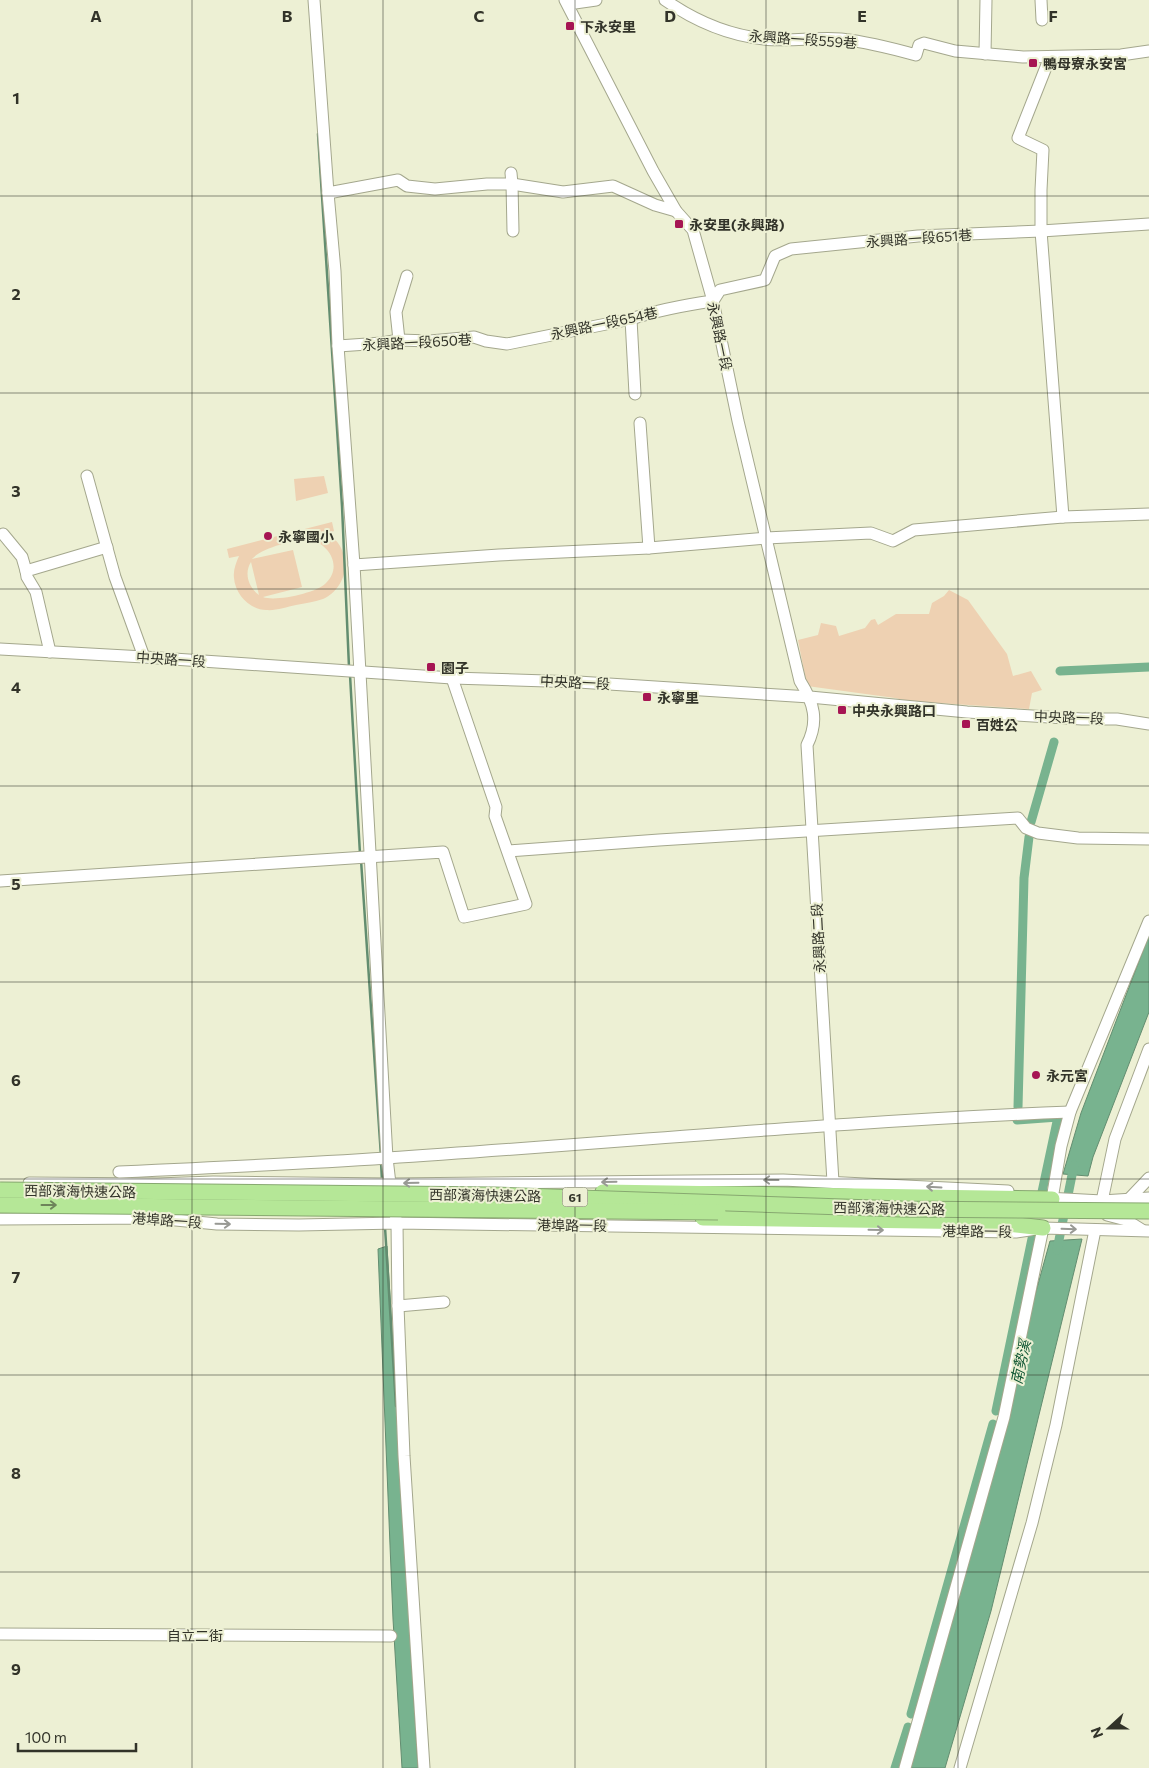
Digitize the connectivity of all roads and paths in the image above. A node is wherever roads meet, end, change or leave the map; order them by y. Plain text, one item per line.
1 (314, 0) edge
2 (596, 0) edge
3 (665, 0) edge
4 (986, 0) edge
5 (1040, 0) edge
6 (566, 2) edge
7 (1042, 20) dead end
8 (1149, 51) edge
9 (985, 54) junction
10 (1050, 57) junction
11 (511, 178) junction
12 (328, 193) junction
13 (676, 211) junction
14 (1149, 224) edge
15 (513, 231) dead end
16 (1041, 231) junction
17 (408, 276) dead end
18 (713, 301) junction
19 (631, 318) junction
20 (398, 340) junction
21 (495, 341) joint
22 (338, 346) junction
23 (635, 394) dead end
24 (640, 424) dead end
25 (87, 476) dead end
26 (1149, 514) edge
27 (1063, 517) junction
28 (3, 534) dead end
29 (766, 538) junction
30 (107, 547) junction
31 (649, 548) junction
32 (354, 565) junction
33 (26, 571) junction
34 (0, 649) edge
35 (50, 652) junction
36 (144, 657) junction
37 (360, 671) junction
38 (452, 678) junction
39 (810, 697) junction
40 (1149, 724) edge
41 (812, 831) junction
42 (1149, 839) edge
43 (508, 851) junction
44 (370, 858) junction
45 (0, 881) edge
46 (1149, 921) edge
47 (1149, 1049) edge
48 (1070, 1112) junction
49 (829, 1124) junction
50 (387, 1158) junction
51 (119, 1172) dead end
52 (1149, 1178) edge
53 (832, 1182) junction
54 (0, 1183) edge
55 (157, 1184) junction
56 (391, 1184) junction
57 (0, 1190) edge
58 (495, 1195) junction
59 (241, 1198) junction
60 (1130, 1198) junction
61 (1149, 1198) edge
62 (1052, 1199) junction
63 (392, 1201) junction
64 (1102, 1201) junction
65 (0, 1205) edge
66 (974, 1206) junction
67 (410, 1208) junction
68 (1149, 1212) edge
69 (155, 1218) junction
70 (0, 1219) edge
71 (397, 1223) junction
72 (1043, 1228) junction
73 (1095, 1230) junction
74 (1148, 1230) edge
75 (444, 1302) dead end
76 (398, 1306) junction
77 (0, 1634) edge
78 (391, 1636) dead end
79 (424, 1768) edge
80 (905, 1768) edge
81 (960, 1768) edge

1 - 12 street
2 - 6 street
3 - 9 street, 永興路一段559巷
4 - 9 street
5 - 7 street
6 - 13 street, 永興路一段
8 - 10 street, 永興路一段559巷
9 - 10 street, 永興路一段559巷
10 - 16 street
11 - 12 street
11 - 13 street
11 - 15 street
12 - 22 street
13 - 18 street, 永興路一段
14 - 16 street, 永興路一段651巷
16 - 18 street, 永興路一段651巷
16 - 27 street
17 - 20 street
18 - 19 street, 永興路一段654巷
18 - 29 street, 永興路一段
19 - 21 street, 永興路一段654巷
19 - 23 street
20 - 21 street, 永興路一段650巷
20 - 22 street, 永興路一段650巷
22 - 32 street
24 - 31 street
25 - 30 street
26 - 27 street
27 - 29 street
28 - 33 street
29 - 31 street
29 - 39 street, 永興路一段
30 - 33 street
30 - 36 street
31 - 32 street
32 - 37 street
33 - 35 street
34 - 35 street, 中央路一段
35 - 36 street, 中央路一段
36 - 37 street, 中央路一段
37 - 38 street, 中央路一段
37 - 44 street
38 - 39 street, 中央路一段
38 - 43 street
39 - 40 street, 中央路一段
39 - 41 street, 永興路二段
41 - 42 street
41 - 43 street
41 - 49 street, 永興路二段
43 - 44 street
44 - 45 street
44 - 50 street
46 - 48 street
47 - 64 street
48 - 49 street
48 - 62 street
49 - 50 street
49 - 53 street, 永興路二段
50 - 51 street
50 - 56 street
52 - 60 street
53 -> 56 street, 港埠路一段
62 -> 53 street, 港埠路一段
54 - 55 street, 港埠路一段
55 - 56 street, 港埠路一段
55 - 59 street
56 - 63 street
57 - 58 highway, 西部濱海快速公路 / 61, bridge
58 - 62 highway, bridge
58 - 68 highway, 西部濱海快速公路 / 61, bridge
59 - 63 street, 港埠路一段
59 - 69 street
60 - 61 street, 港埠路一段
60 - 64 street, 港埠路一段
62 - 64 street, 港埠路一段
62 - 66 street, 港埠路一段
63 - 66 street, 港埠路一段
63 - 71 street
65 -> 67 highway, 西部濱海快速公路 / 61, bridge
66 - 74 street, 港埠路一段
67 - 72 highway, bridge
67 - 74 highway, 西部濱海快速公路 / 61, bridge
69 - 70 street, 港埠路一段
69 -> 71 street, 港埠路一段
71 -> 72 street, 港埠路一段
71 - 76 street
72 -> 73 street, 港埠路一段
72 - 80 street
73 - 74 street, 港埠路一段
73 - 81 street
75 - 76 street
76 - 79 street
77 - 78 street, 自立二街

